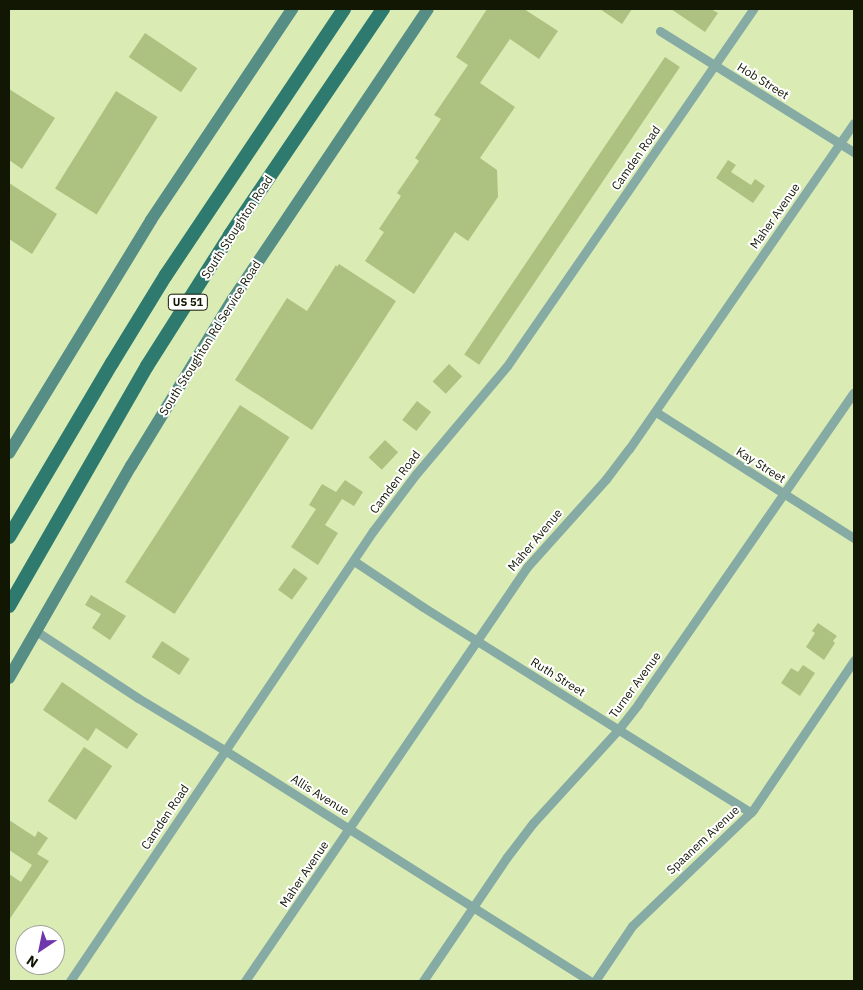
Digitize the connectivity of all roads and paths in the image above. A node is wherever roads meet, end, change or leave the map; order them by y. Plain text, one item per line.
1 (292, 9) edge
2 (344, 9) edge
3 (383, 9) edge
4 (428, 9) edge
5 (753, 9) edge
6 (660, 31) dead end
7 (714, 66) junction
8 (854, 123) edge
9 (841, 145) junction
10 (854, 152) edge
11 (854, 392) edge
12 (656, 412) junction
13 (9, 453) edge
14 (784, 493) junction
15 (9, 538) edge
16 (854, 538) edge
17 (354, 561) junction
18 (9, 606) edge
19 (36, 631) junction
20 (475, 640) junction
21 (854, 660) edge
22 (9, 678) edge
23 (618, 730) junction
24 (226, 751) junction
25 (751, 813) junction
26 (350, 828) junction
27 (475, 907) junction
28 (70, 981) edge
29 (245, 981) edge
30 (423, 981) edge
31 (590, 981) edge
32 (594, 981) edge

1 - 13 street
2 - 15 main road, US 51
3 - 18 main road, South Stoughton Road / US 51
4 - 19 street, South Stoughton Rd Service Road
5 - 7 street, Camden Road
6 - 7 street, Hob Street
7 - 9 street, Hob Street
7 - 17 street, Camden Road
8 - 9 street, Maher Avenue
9 - 10 street, Hob Street
9 - 12 street, Maher Avenue
11 - 14 street, Turner Avenue
12 - 14 street, Kay Street
12 - 20 street, Maher Avenue
14 - 16 street, Kay Street
14 - 23 street, Turner Avenue
17 - 20 street, Ruth Street
17 - 24 street, Camden Road
19 - 22 street, South Stoughton Rd Service Road
19 - 24 street, Allis Avenue
20 - 23 street, Ruth Street
20 - 26 street, Maher Avenue
21 - 25 street, Spaanem Avenue
23 - 25 street, Ruth Street
23 - 27 street, Turner Avenue
24 - 26 street, Allis Avenue
24 - 28 street, Camden Road
25 - 32 street, Spaanem Avenue
26 - 27 street, Allis Avenue
26 - 29 street, Maher Avenue
27 - 30 street, Turner Avenue
27 - 31 street, Allis Avenue

